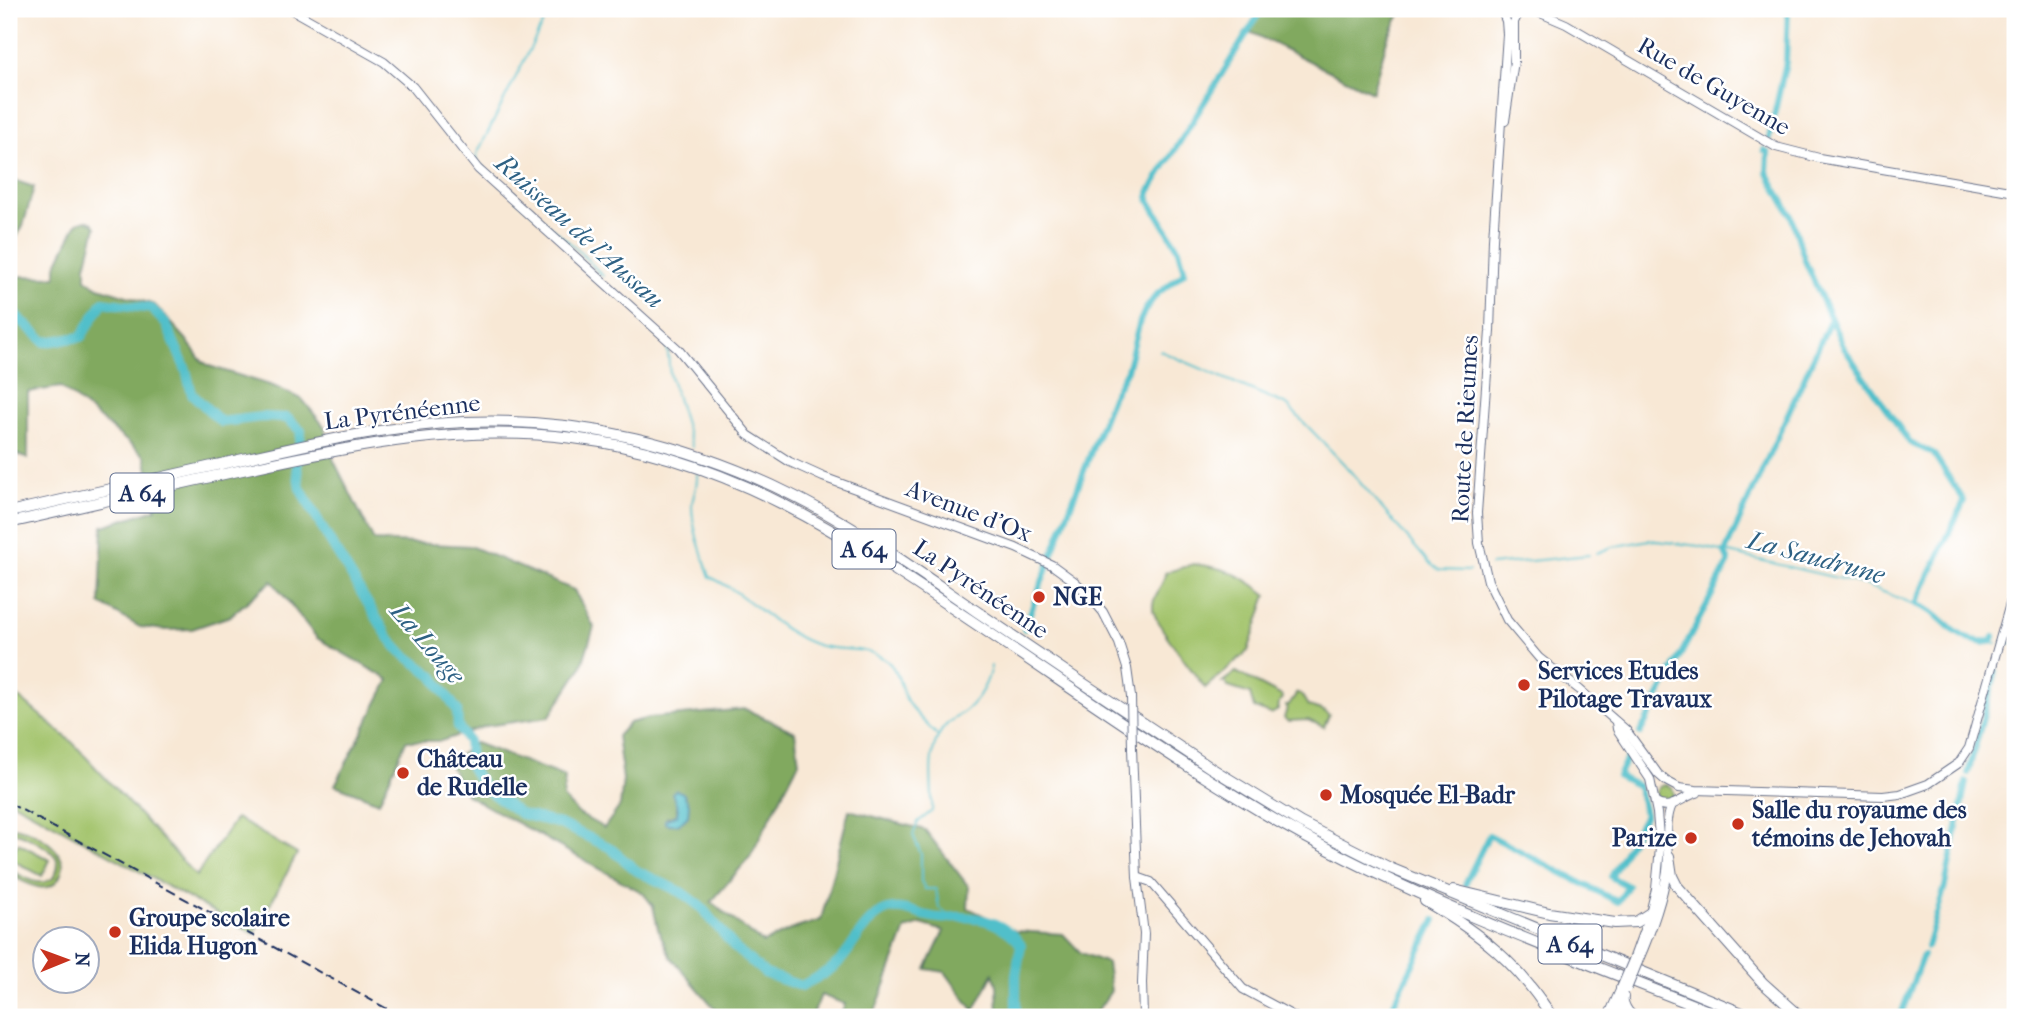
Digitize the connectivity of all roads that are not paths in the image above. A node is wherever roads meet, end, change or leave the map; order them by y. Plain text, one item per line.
1 (290, 9) edge
2 (1502, 9) edge
3 (1522, 9) edge
4 (1531, 9) edge
5 (1549, 9) edge
6 (1566, 24) junction
7 (1498, 169) junction
8 (2015, 192) edge
9 (275, 457) junction
10 (9, 512) edge
11 (9, 523) edge
12 (2015, 586) edge
13 (1616, 722) junction
14 (1670, 783) junction
15 (1653, 790) junction
16 (1709, 790) junction
17 (1656, 803) junction
18 (1674, 803) junction
19 (1669, 856) junction
20 (1390, 868) junction
21 (1137, 877) junction
22 (1411, 890) junction
23 (1650, 913) junction
24 (1635, 961) junction
25 (1624, 988) junction
26 (1622, 1002) junction
27 (1143, 1017) edge
28 (1295, 1017) edge
29 (1552, 1017) edge
30 (1608, 1017) edge
31 (1616, 1017) edge
32 (1634, 1017) edge
33 (1723, 1017) edge
34 (1752, 1017) edge
35 (1801, 1017) edge

1 - 21 street, Avenue d'Ox, bridge
2 - 3 street
2 - 7 street, Route de Rieumes
3 - 7 street, Route de Rieumes
4 - 6 street, Rue de Guyenne
5 - 6 street, Rue de Guyenne
6 - 8 street, Rue de Guyenne
7 - 13 street, Route de Rieumes
9 - 10 highway, La Pyrénéenne / A 64
9 - 11 highway, La Pyrénéenne / A 64
9 - 20 highway, La Pyrénéenne / A 64
9 - 22 highway, La Pyrénéenne / A 64
12 - 16 street
13 - 14 street, Route de Rieumes
13 - 15 street, Route de Rieumes
14 - 15 street
14 - 16 street
14 - 18 street
15 - 17 street
16 - 18 street
17 - 18 street
17 - 23 street
18 - 19 street
19 - 24 street
19 - 35 highway
20 - 23 highway
20 - 34 highway, La Pyrénéenne / A 64
21 - 27 street, Avenue d'Ox
21 - 28 street
22 - 29 highway
22 - 33 highway, La Pyrénéenne / A 64
23 - 24 street
24 - 25 street, bridge
25 - 26 highway
25 - 30 street
26 - 31 street
26 - 32 highway

